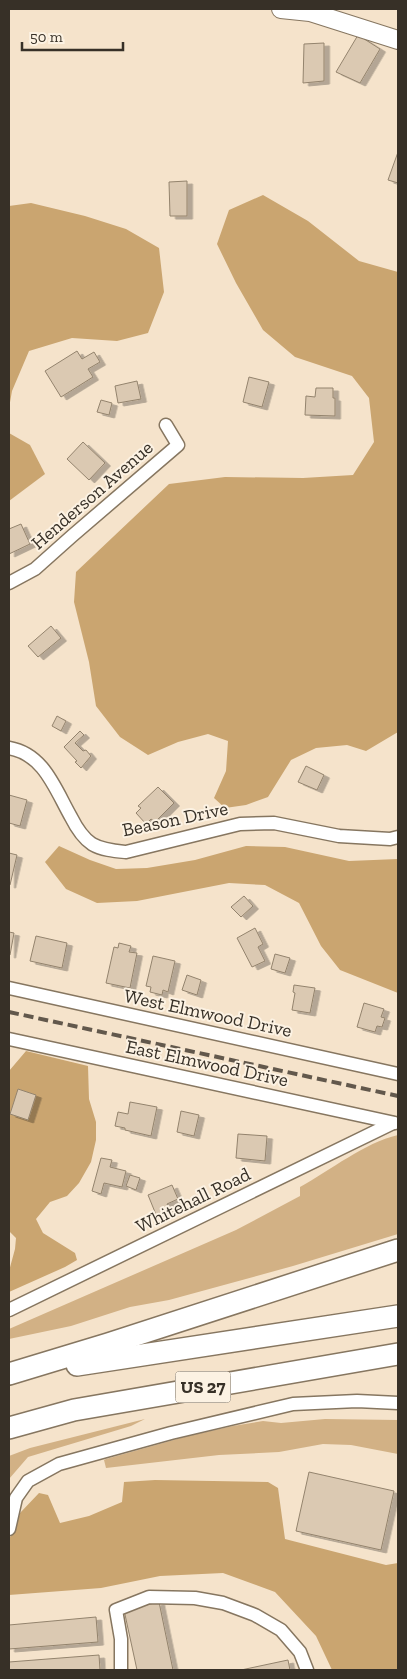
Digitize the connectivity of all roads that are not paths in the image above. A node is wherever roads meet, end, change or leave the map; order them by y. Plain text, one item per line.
1 (281, 9) edge
2 (398, 40) edge
3 (166, 425) dead end
4 (9, 583) edge
5 (9, 748) edge
6 (398, 837) edge
7 (9, 988) edge
8 (9, 1039) edge
9 (398, 1074) edge
10 (396, 1124) edge
11 (398, 1250) edge
12 (9, 1310) edge
13 (398, 1316) edge
14 (398, 1354) edge
15 (9, 1375) edge
16 (398, 1403) edge
17 (9, 1428) edge
18 (9, 1529) edge
19 (121, 1670) edge
20 (307, 1670) edge

1 - 2 main road
3 - 4 street, Henderson Avenue
5 - 6 street, Beason Drive
7 - 9 street, West Elmwood Drive
8 - 10 street, East Elmwood Drive
10 - 12 street, Whitehall Road
11 - 15 highway
13 - 15 highway, US 27
14 - 17 highway, US 27
16 - 18 street
19 - 20 street

